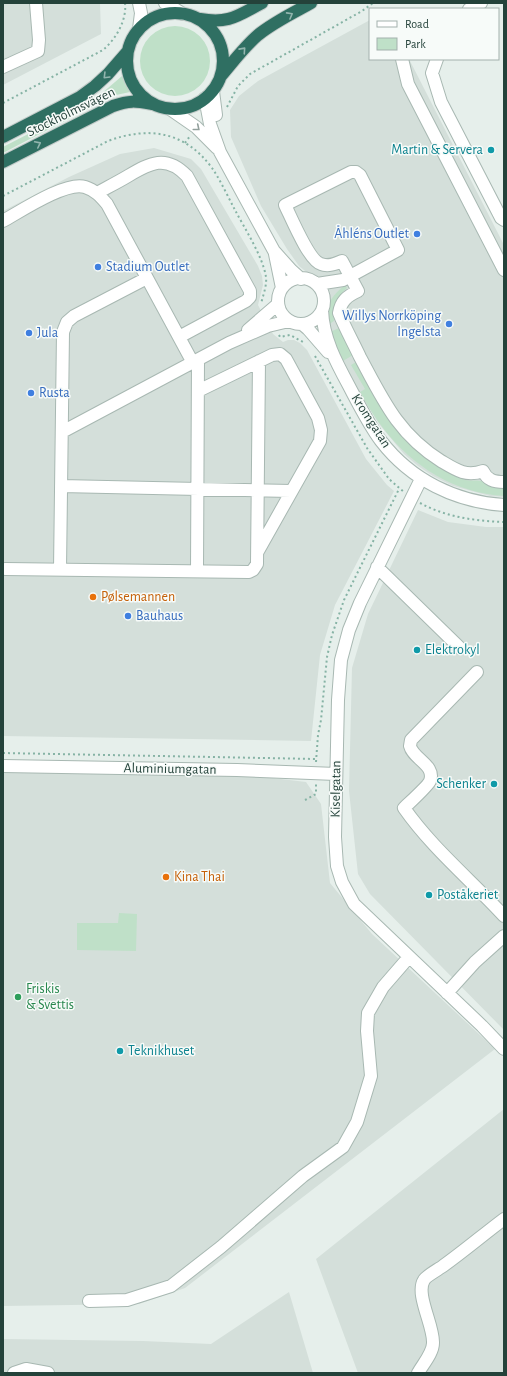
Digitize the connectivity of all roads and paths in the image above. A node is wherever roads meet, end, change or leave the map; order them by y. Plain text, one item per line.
1 (36, 3) edge
2 (125, 3) edge
3 (139, 3) edge
4 (165, 3) edge
5 (262, 3) edge
6 (311, 3) edge
7 (373, 3) edge
8 (481, 3) edge
9 (471, 8) edge
10 (183, 14) junction
11 (196, 18) junction
12 (139, 29) junction
13 (128, 51) junction
14 (402, 60) edge
15 (437, 60) edge
16 (3, 68) edge
17 (220, 77) junction
18 (209, 95) junction
19 (3, 103) edge
20 (155, 105) junction
21 (170, 109) junction
22 (224, 112) dead end
23 (3, 136) edge
24 (220, 152) junction
25 (3, 162) edge
26 (97, 193) junction
27 (3, 196) edge
28 (504, 220) edge
29 (3, 221) edge
30 (274, 251) junction
31 (504, 270) edge
32 (146, 278) junction
33 (301, 278) junction
34 (346, 278) junction
35 (316, 284) junction
36 (282, 288) junction
37 (278, 304) junction
38 (323, 306) junction
39 (266, 314) junction
40 (289, 320) junction
41 (272, 324) junction
42 (302, 324) junction
43 (179, 337) junction
44 (304, 342) dead end
45 (229, 343) junction
46 (259, 361) junction
47 (335, 361) junction
48 (196, 362) junction
49 (198, 391) junction
50 (62, 432) junction
51 (421, 479) junction
52 (504, 482) edge
53 (61, 486) junction
54 (197, 489) junction
55 (258, 490) junction
56 (291, 491) junction
57 (504, 505) edge
58 (257, 552) junction
59 (377, 567) junction
60 (5, 569) dead end
61 (60, 570) junction
62 (197, 571) junction
63 (460, 648) dead end
64 (477, 672) dead end
65 (3, 753) edge
66 (316, 759) dead end
67 (3, 766) edge
68 (336, 774) junction
69 (504, 916) edge
70 (504, 936) edge
71 (409, 957) junction
72 (447, 993) junction
73 (504, 1049) edge
74 (504, 1219) edge
75 (89, 1301) dead end
76 (14, 1373) edge
77 (48, 1373) edge
78 (418, 1373) edge

1 - 16 street
2 - 19 path
3 - 12 street
4 - 10 street
5 - 11 highway
17 -> 6 highway
7 - 22 path
8 - 9 street
10 - 11 highway
10 - 12 highway
11 - 17 highway
12 - 13 highway
13 - 20 highway
13 -> 23 highway, Stockholmsvägen
14 - 31 street
15 - 28 street
17 - 18 highway
18 - 21 highway
18 - 24 street
20 - 21 highway
25 -> 20 highway, Stockholmsvägen
21 -> 24 street
24 - 30 street
26 - 29 street
26 - 32 street
26 - 43 street
27 - 39 path
30 - 33 street
30 - 36 street
32 - 43 street
32 - 50 street
33 - 35 street
33 - 36 street
34 - 34 street
34 - 35 street
34 - 38 street
34 - 52 street
35 - 38 street
36 - 37 street
37 - 39 street
37 - 40 street
38 - 42 street
38 - 47 street, Kromgatan
39 - 45 street
40 - 41 street
40 - 42 street
41 - 44 path
41 - 45 street
42 - 47 street, Kromgatan
43 - 48 street
45 - 48 street
46 - 49 street
46 - 55 street
46 - 56 street
47 - 51 street, Kromgatan
48 - 49 street
48 - 50 street
49 - 54 street
50 - 53 street
51 - 57 street, Kromgatan
51 - 59 street, Kiselgatan
53 - 54 street
53 - 61 street
54 - 55 street
54 - 62 street
55 - 56 street
55 - 58 street
56 - 58 street
58 - 62 street
59 - 63 street
59 - 68 street, Kiselgatan
60 - 61 street
61 - 62 street
64 - 69 street
65 - 66 path
67 - 68 street, Aluminiumgatan
68 - 71 street, Kiselgatan
70 - 72 street
71 - 72 street, Kiselgatan
71 - 75 street
72 - 73 street, Kiselgatan
74 - 78 street
76 - 77 street

